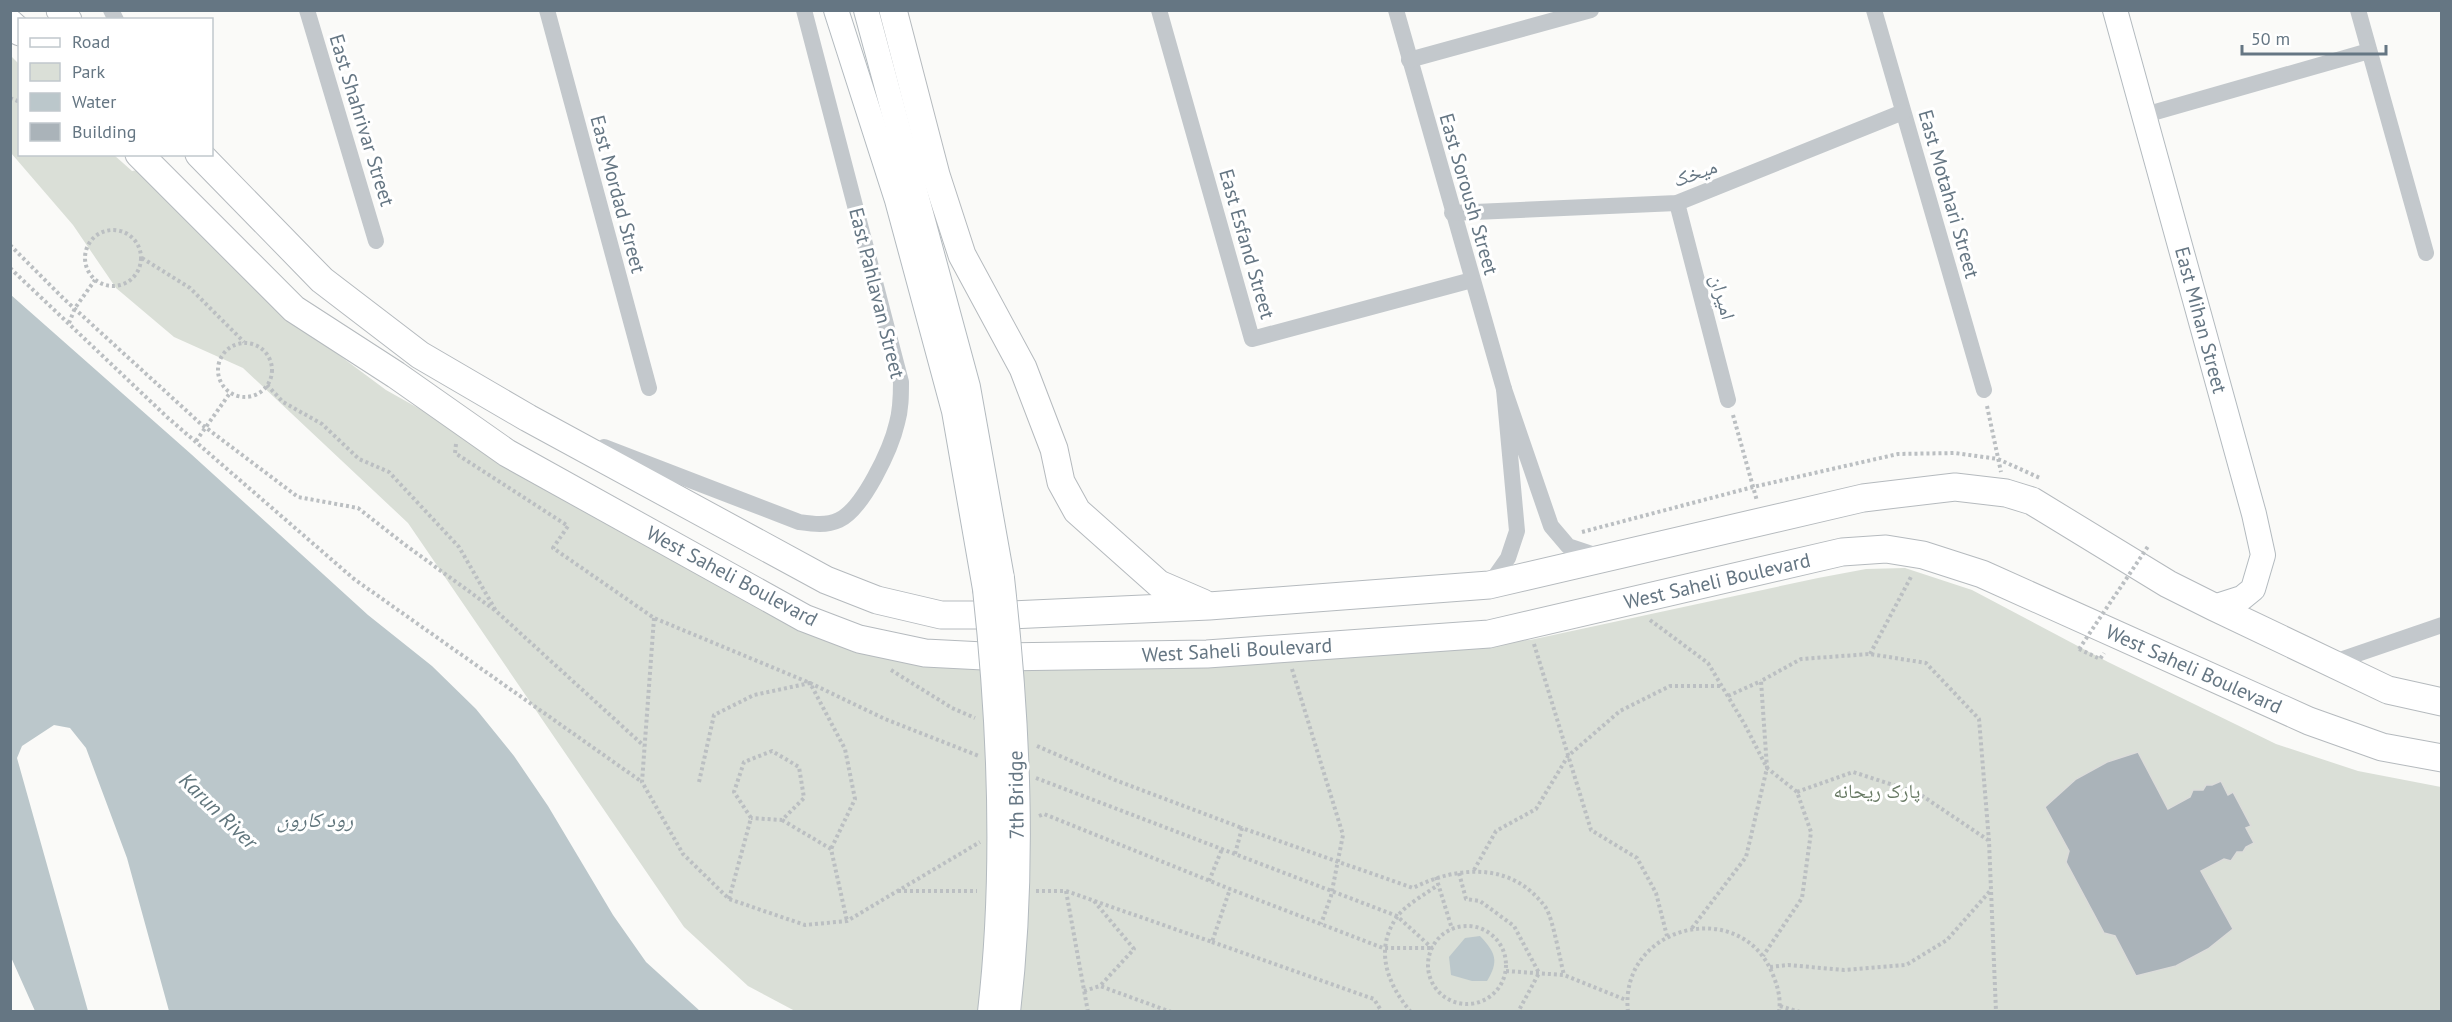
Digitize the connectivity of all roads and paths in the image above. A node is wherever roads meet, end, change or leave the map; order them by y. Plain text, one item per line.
1 (307, 10) edge
2 (547, 10) edge
3 (804, 10) edge
4 (836, 10) edge
5 (866, 10) edge
6 (893, 10) edge
7 (1159, 10) edge
8 (1396, 10) edge
9 (1591, 10) edge
10 (1874, 10) edge
11 (2115, 10) edge
12 (2358, 10) edge
13 (2369, 51) junction
14 (1409, 60) junction
15 (1903, 112) junction
16 (2145, 115) junction
17 (141, 156) edge
18 (201, 156) edge
19 (1677, 203) junction
20 (1452, 213) junction
21 (376, 241) dead end
22 (10, 245) edge
23 (2426, 253) dead end
24 (142, 258) junction
25 (10, 268) edge
26 (95, 280) junction
27 (1472, 280) junction
28 (75, 308) junction
29 (69, 323) junction
30 (244, 342) junction
31 (267, 385) junction
32 (649, 388) dead end
33 (1504, 389) junction
34 (1984, 390) joint
35 (230, 393) junction
36 (1728, 400) joint
37 (528, 418) junction
38 (206, 427) junction
39 (457, 438) dead end
40 (195, 441) junction
41 (2006, 493) junction
42 (1762, 521) junction
43 (2149, 545) dead end
44 (1923, 555) junction
45 (1604, 558) junction
46 (994, 584) junction
47 (1489, 585) junction
48 (1625, 602) junction
49 (1209, 606) junction
50 (2214, 607) junction
51 (496, 611) junction
52 (654, 618) junction
53 (1528, 625) junction
54 (2442, 625) edge
55 (1287, 648) junction
56 (1870, 654) junction
57 (2100, 659) dead end
58 (2331, 663) junction
59 (1761, 681) junction
60 (810, 683) junction
61 (1722, 686) junction
62 (2442, 688) edge
63 (2388, 690) junction
64 (1728, 696) junction
65 (2442, 702) edge
66 (644, 746) junction
67 (1568, 756) junction
68 (984, 757) dead end
69 (2442, 758) edge
70 (1767, 768) junction
71 (1028, 774) dead end
72 (642, 782) junction
73 (699, 782) dead end
74 (1797, 792) junction
75 (752, 818) junction
76 (1034, 818) dead end
77 (782, 820) junction
78 (984, 840) dead end
79 (1989, 841) junction
80 (831, 849) junction
81 (1222, 849) junction
82 (1235, 854) junction
83 (1339, 862) junction
84 (1474, 870) junction
85 (1460, 873) junction
86 (1436, 877) junction
87 (1209, 881) junction
88 (1438, 885) junction
89 (1230, 890) junction
90 (1990, 890) junction
91 (1066, 891) dead end
92 (729, 899) junction
93 (1094, 901) junction
94 (1397, 916) junction
95 (847, 921) junction
96 (1321, 924) junction
97 (1692, 928) junction
98 (1452, 929) junction
99 (1667, 936) junction
100 (1212, 942) junction
101 (1383, 948) junction
102 (1432, 948) junction
103 (1763, 956) junction
104 (1770, 967) junction
105 (1506, 971) junction
106 (1539, 973) junction
107 (1564, 975) junction
108 (1100, 986) junction
109 (1084, 991) dead end
110 (1626, 1000) junction
111 (1780, 1006) junction
112 (1409, 1010) edge
113 (990, 1011) edge
114 (1008, 1011) edge
115 (1171, 1011) edge
116 (1382, 1011) edge
117 (1401, 1011) edge
118 (1518, 1011) edge
119 (1628, 1011) edge
120 (1779, 1011) edge
121 (1800, 1011) edge
122 (1996, 1011) edge

1 - 21 street, East Shahrivar Street
2 - 32 street, East Mordad Street
3 - 37 street, East Pahlavan Street
4 - 46 main road
5 - 46 main road
6 - 49 main road
7 - 27 street, East Esfand Street
8 - 14 street, East Soroush Street
9 - 14 street
10 - 15 street, East Motahari Street
11 - 16 main road, East Mihan Street
12 - 13 street
13 - 16 street
13 - 23 street
14 - 20 street, East Soroush Street
15 - 19 street, میخک
15 - 34 street, East Motahari Street
16 - 50 main road, East Mihan Street
17 - 55 main road, West Saheli Boulevard
18 - 37 main road, West Saheli Boulevard
19 - 20 street, میخک
19 - 36 street, امیران
20 - 27 street, East Soroush Street
22 - 28 path
24 - 26 path
24 - 26 path
24 - 30 path
25 - 29 path
26 - 28 path
27 - 33 street, East Soroush Street
28 - 29 path
28 - 38 path
29 - 40 path
30 - 31 path
30 - 35 path
31 - 35 path
31 - 51 path
33 - 45 street
33 - 47 street
34 - 41 path
35 - 38 path
36 - 42 path
37 - 49 main road, West Saheli Boulevard
38 - 40 path
38 - 51 path
39 - 52 path
40 - 72 path
41 - 42 main road, West Saheli Boulevard
41 - 50 main road, West Saheli Boulevard
42 - 45 main road, West Saheli Boulevard
43 - 57 path, bridge
44 - 48 main road, West Saheli Boulevard
44 - 56 path
44 - 69 main road, West Saheli Boulevard
45 - 47 main road, West Saheli Boulevard
46 - 113 main road, 7th Bridge, bridge
46 - 114 main road, 7th Bridge, bridge
47 - 49 main road, West Saheli Boulevard
48 - 53 main road, West Saheli Boulevard
48 - 61 path
50 - 58 main road, West Saheli Boulevard
51 - 66 path
52 - 60 path
52 - 66 path
53 - 55 main road, West Saheli Boulevard
53 - 67 path
54 - 58 street
55 - 83 path
56 - 59 path
56 - 79 path
58 - 63 main road, West Saheli Boulevard
59 - 64 path
59 - 70 path
60 - 68 path
60 - 73 path
60 - 80 path
61 - 64 path
61 - 67 path
62 - 63 main road
63 - 65 main road, West Saheli Boulevard
64 - 70 path
66 - 72 path
67 - 84 path
67 - 99 path
70 - 74 path
70 - 97 path
71 - 81 path
72 - 92 path
74 - 79 path
74 - 103 path
75 - 77 path
75 - 77 path
75 - 92 path
76 - 87 path
77 - 80 path
78 - 95 path
79 - 90 path
80 - 95 path
81 - 82 path
81 - 87 path
82 - 83 path
82 - 94 path
83 - 86 path
83 - 96 path
84 - 85 path
84 - 107 path
85 - 86 path
85 - 106 path
86 - 88 path
87 - 89 path
88 - 94 path
88 - 98 path
89 - 96 path
89 - 100 path
90 - 104 path
90 - 122 path
91 - 93 path
92 - 95 path
93 - 100 path
93 - 108 path
94 - 101 path
94 - 102 path
96 - 101 path
97 - 99 path
97 - 103 path
98 - 102 path
98 - 105 path
99 - 110 path
100 - 116 path
101 - 102 path
101 - 112 path
102 - 105 path
103 - 104 path
104 - 111 path
105 - 106 path
106 - 107 path
106 - 118 path
107 - 110 path
108 - 109 path
108 - 115 path
110 - 119 path
111 - 120 path
111 - 121 path
112 - 117 path

